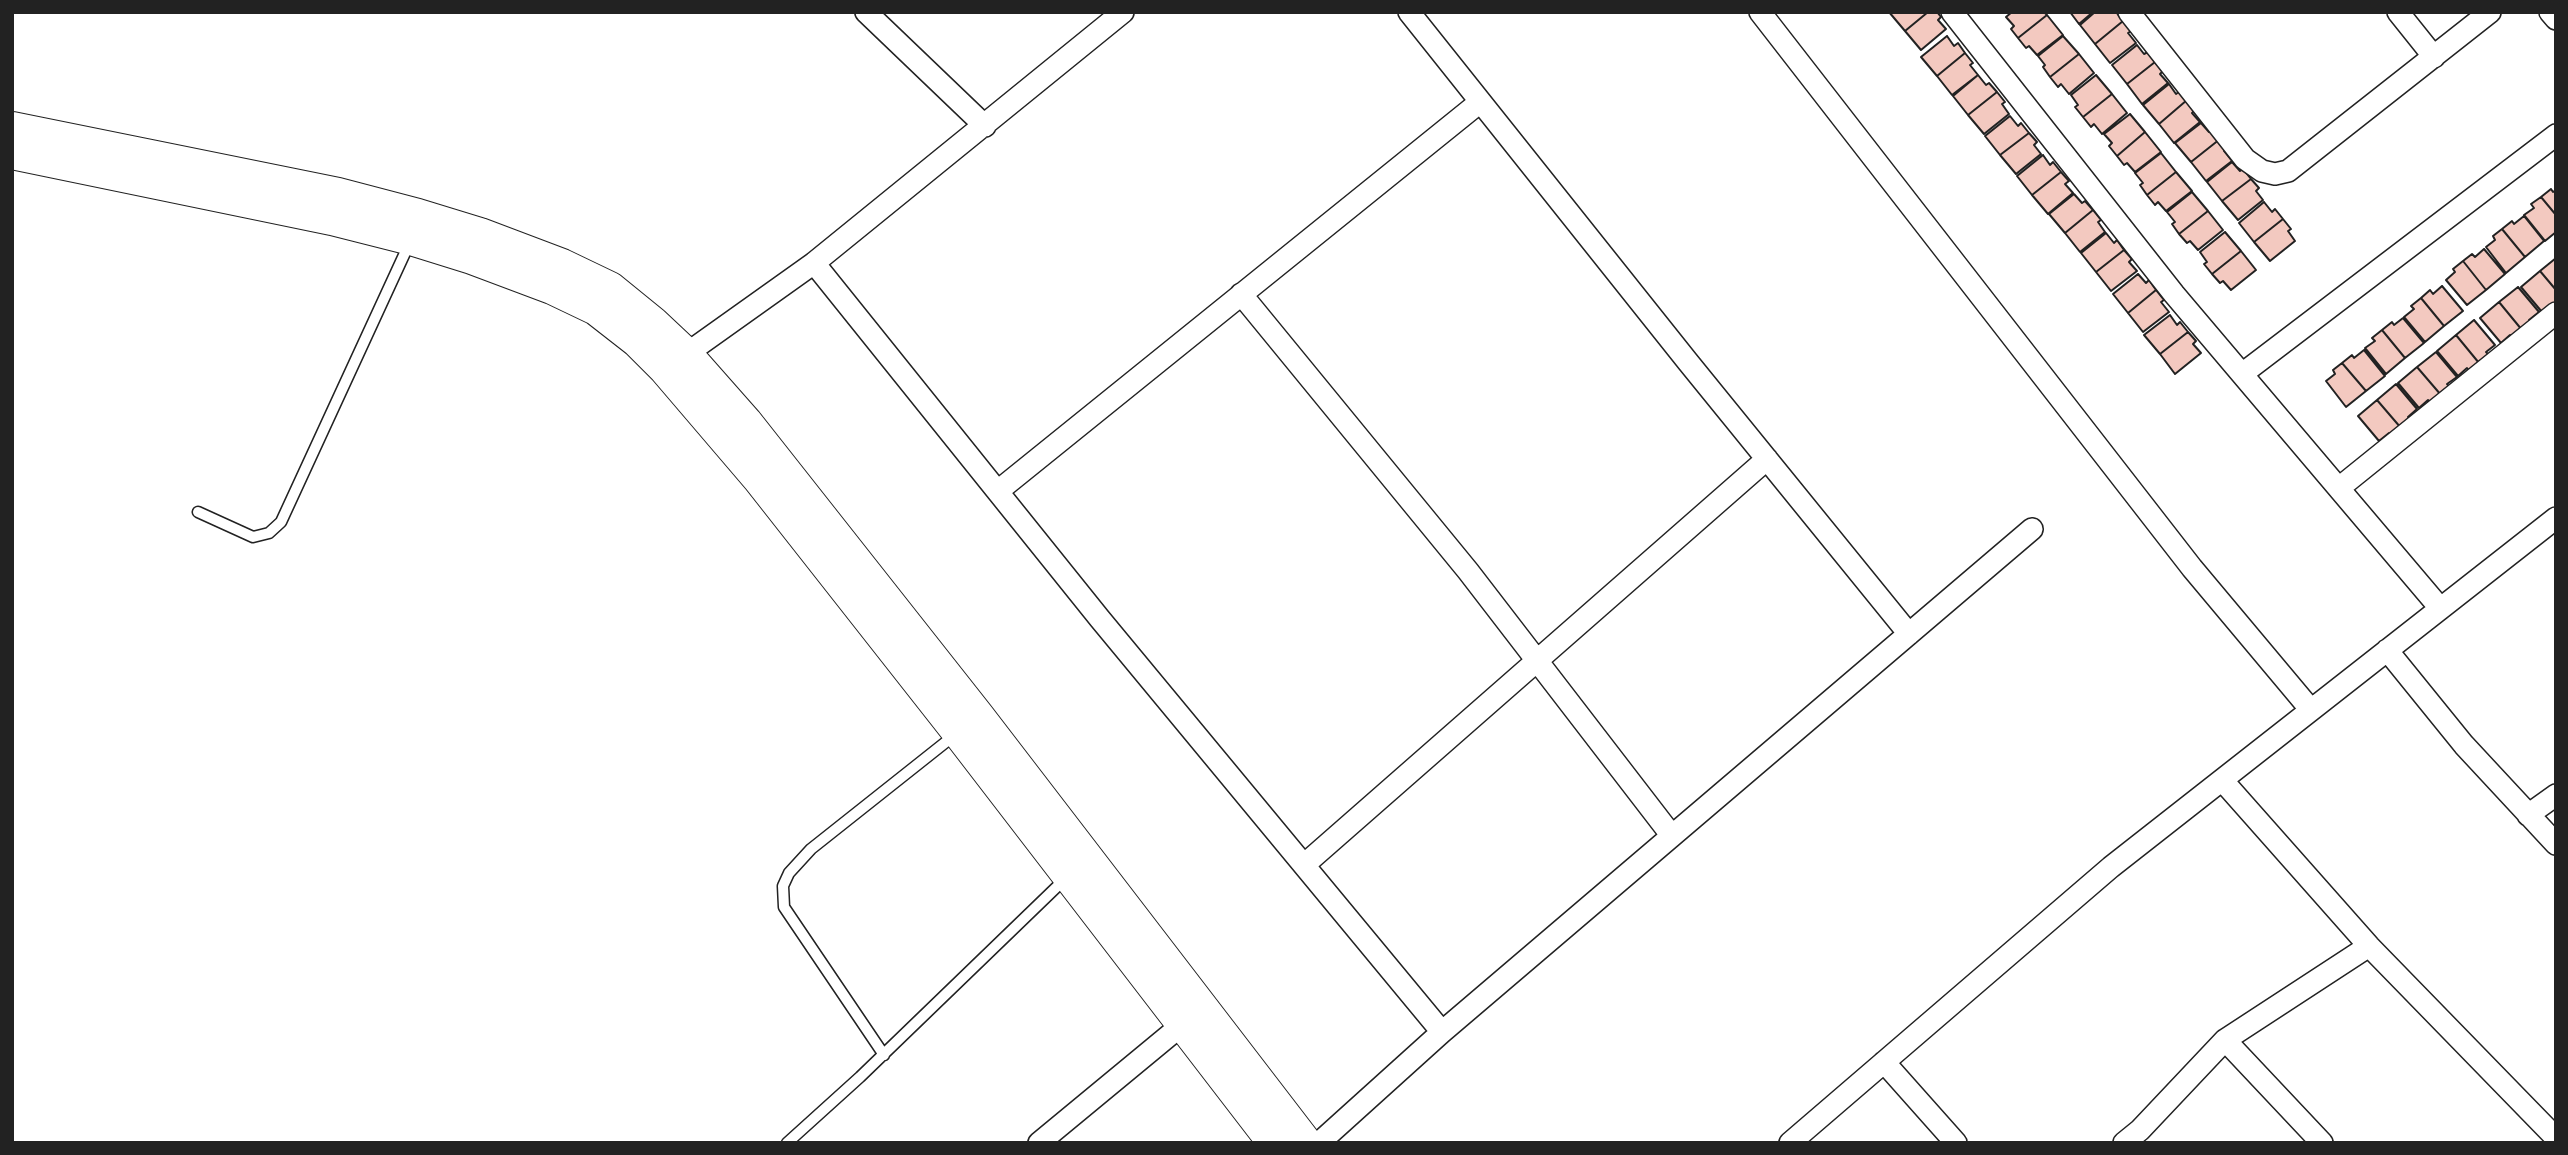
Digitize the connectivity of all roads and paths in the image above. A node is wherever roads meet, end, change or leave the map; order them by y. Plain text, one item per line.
1 (866, 12) edge
2 (1123, 12) edge
3 (1409, 12) edge
4 (1760, 12) edge
5 (1952, 12) edge
6 (2129, 12) edge
7 (2398, 12) edge
8 (2490, 12) edge
9 (2550, 12) edge
10 (2556, 19) edge
11 (2434, 57) junction
12 (1480, 102) junction
13 (985, 126) junction
14 (12, 128) edge
15 (2556, 135) edge
16 (12, 153) edge
17 (411, 239) junction
18 (814, 263) junction
19 (1241, 294) junction
20 (2556, 313) edge
21 (676, 362) junction
22 (2242, 374) junction
23 (1767, 459) junction
24 (2339, 488) junction
25 (998, 491) junction
26 (198, 512) dead end
27 (2556, 518) edge
28 (2032, 529) dead end
29 (2441, 608) junction
30 (1909, 634) junction
31 (2387, 650) junction
32 (1536, 660) junction
33 (2311, 710) junction
34 (968, 724) junction
35 (2222, 780) junction
36 (2556, 795) edge
37 (2528, 815) junction
38 (1672, 836) junction
39 (2556, 844) edge
40 (1304, 864) junction
41 (1069, 876) junction
42 (2369, 946) junction
43 (1183, 1024) junction
44 (1442, 1032) junction
45 (2225, 1040) junction
46 (884, 1055) junction
47 (1884, 1062) junction
48 (2139, 1138) edge
49 (2556, 1138) edge
50 (787, 1143) edge
51 (1039, 1143) edge
52 (1274, 1143) edge
53 (1306, 1143) edge
54 (1319, 1143) edge
55 (1790, 1143) edge
56 (1956, 1143) edge
57 (2322, 1143) edge

1 - 13 street
2 - 13 street
3 - 12 street
4 - 33 street
5 - 22 street
6 - 11 street
7 - 11 street
8 - 11 street
9 - 10 street
12 - 19 street
12 - 23 street
13 - 18 street
14 - 21 main road
15 - 22 street
16 - 17 main road
17 - 21 main road
17 - 26 lane
18 - 21 street
18 - 25 street
19 - 25 street
19 - 32 street
20 - 24 street
21 - 34 main road
22 - 24 street
23 - 30 street
23 - 32 street
24 - 29 street
25 - 40 street
27 - 29 street
28 - 30 street
29 - 31 street
30 - 38 street
31 - 33 street
31 - 37 street
32 - 38 street
32 - 40 street
33 - 35 street
34 - 41 main road
34 - 46 lane
34 - 53 main road
35 - 42 street
35 - 47 street
36 - 37 street
37 - 39 street
38 - 44 street
40 - 44 street
41 - 43 main road
41 - 46 lane
42 - 45 street
42 - 49 street
43 - 51 street
43 - 52 main road
44 - 54 street
45 - 48 street
45 - 57 street
46 - 50 lane
47 - 55 street
47 - 56 street

